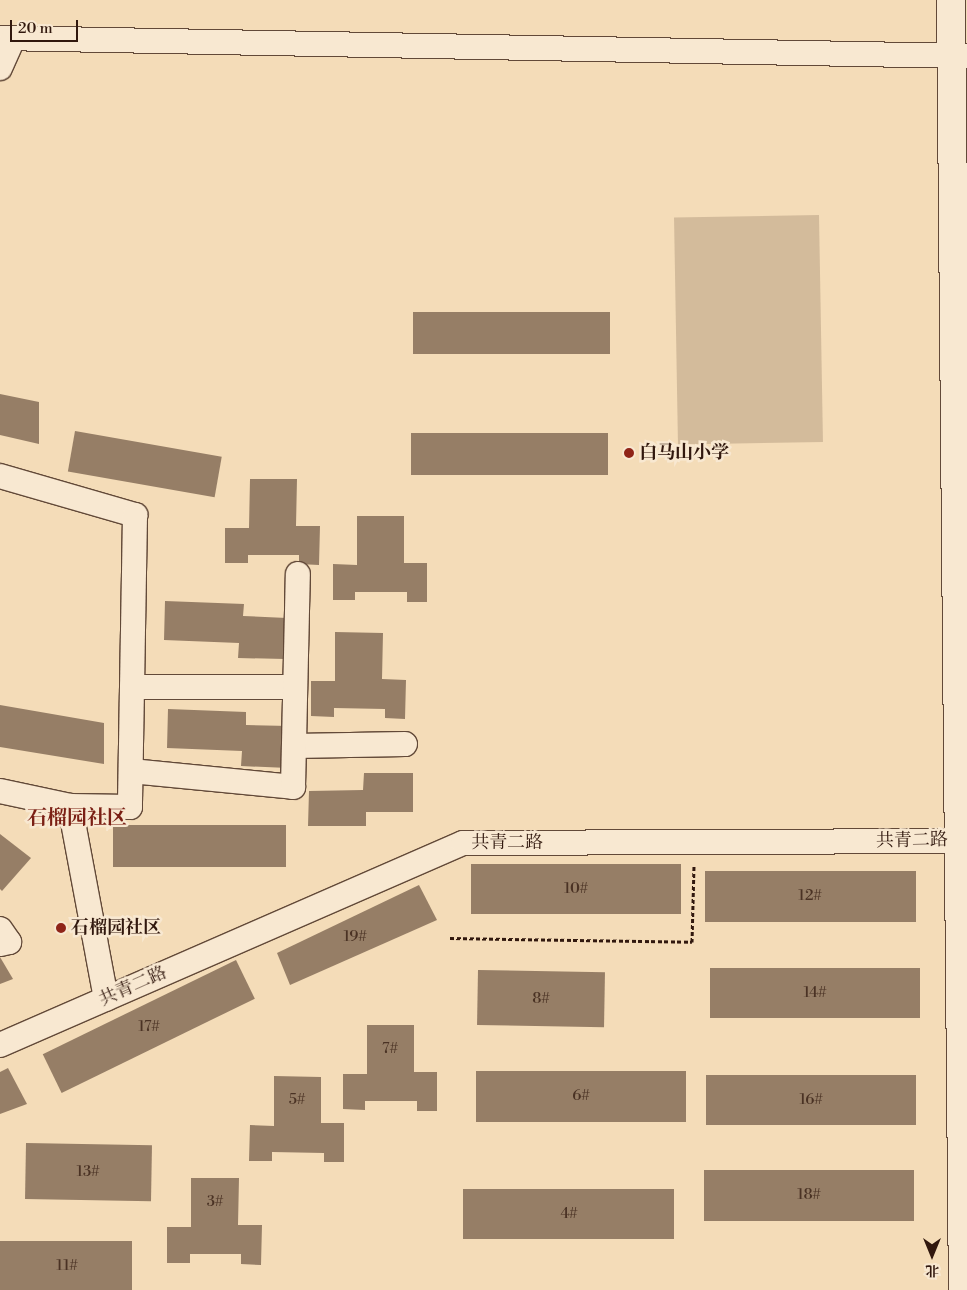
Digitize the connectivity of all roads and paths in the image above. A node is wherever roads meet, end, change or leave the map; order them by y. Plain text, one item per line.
1 (951, 0) edge
2 (7, 39) edge
3 (959, 56) edge
4 (0, 68) edge
5 (0, 476) edge
6 (298, 574) dead end
7 (132, 687) junction
8 (295, 687) junction
9 (405, 744) dead end
10 (294, 746) junction
11 (131, 771) junction
12 (0, 792) edge
13 (70, 806) junction
14 (963, 841) edge
15 (695, 842) junction
16 (0, 929) edge
17 (450, 938) dead end
18 (0, 944) edge
19 (106, 999) junction
20 (0, 1045) edge
21 (963, 1290) edge

1 - 3 street
2 - 3 street
2 - 4 street
3 - 14 street
5 - 7 street
6 - 8 street
7 - 8 street
7 - 11 street
8 - 10 street
9 - 10 street
10 - 11 street
11 - 13 street
12 - 13 street
13 - 19 street
14 - 15 street, 共青二路
14 - 21 street
15 - 17 path
15 - 19 street, 共青二路
16 - 18 street
19 - 20 street, 共青二路

